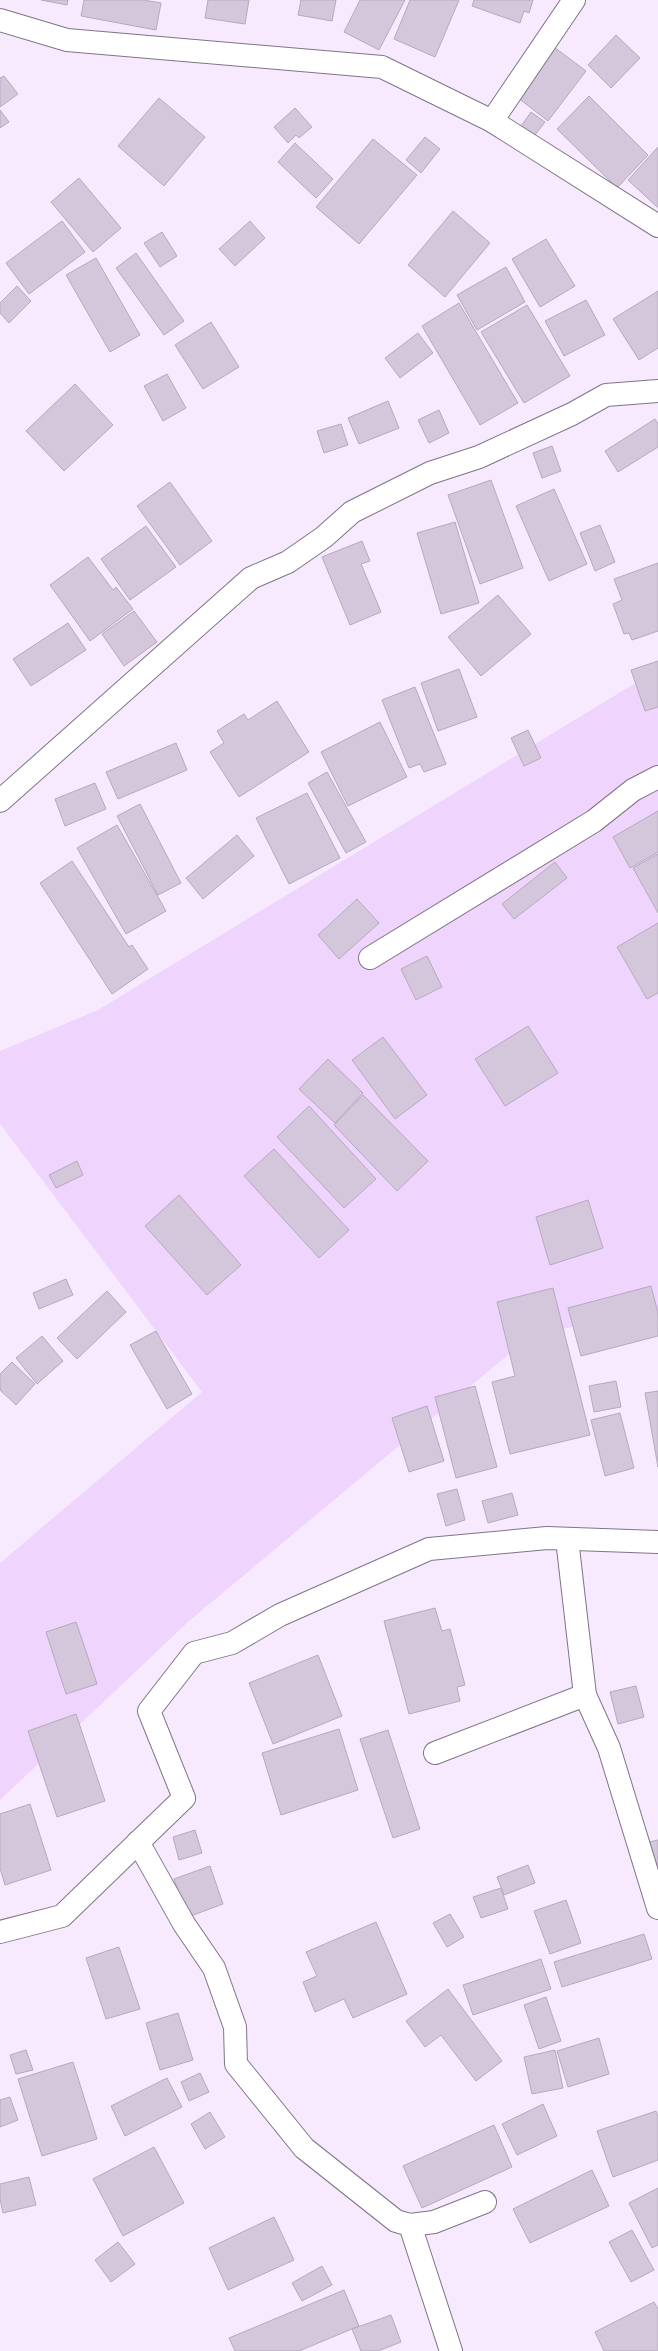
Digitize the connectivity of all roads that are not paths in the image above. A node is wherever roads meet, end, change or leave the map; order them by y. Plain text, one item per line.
1 (574, 0) edge
2 (0, 20) edge
3 (492, 121) junction
4 (658, 226) edge
5 (658, 392) edge
6 (658, 777) edge
7 (0, 801) edge
8 (370, 958) dead end
9 (567, 1539) junction
10 (658, 1542) edge
11 (585, 1695) junction
12 (435, 1753) dead end
13 (138, 1842) junction
14 (658, 1908) edge
15 (0, 1932) edge
16 (485, 2202) dead end
17 (410, 2226) junction
18 (451, 2351) edge

1 - 3 street
2 - 3 street
3 - 4 street
5 - 7 street
6 - 8 street
9 - 10 street
9 - 11 street
9 - 13 street
11 - 12 street
11 - 14 street
13 - 15 street
13 - 17 street
16 - 17 street
17 - 18 street

